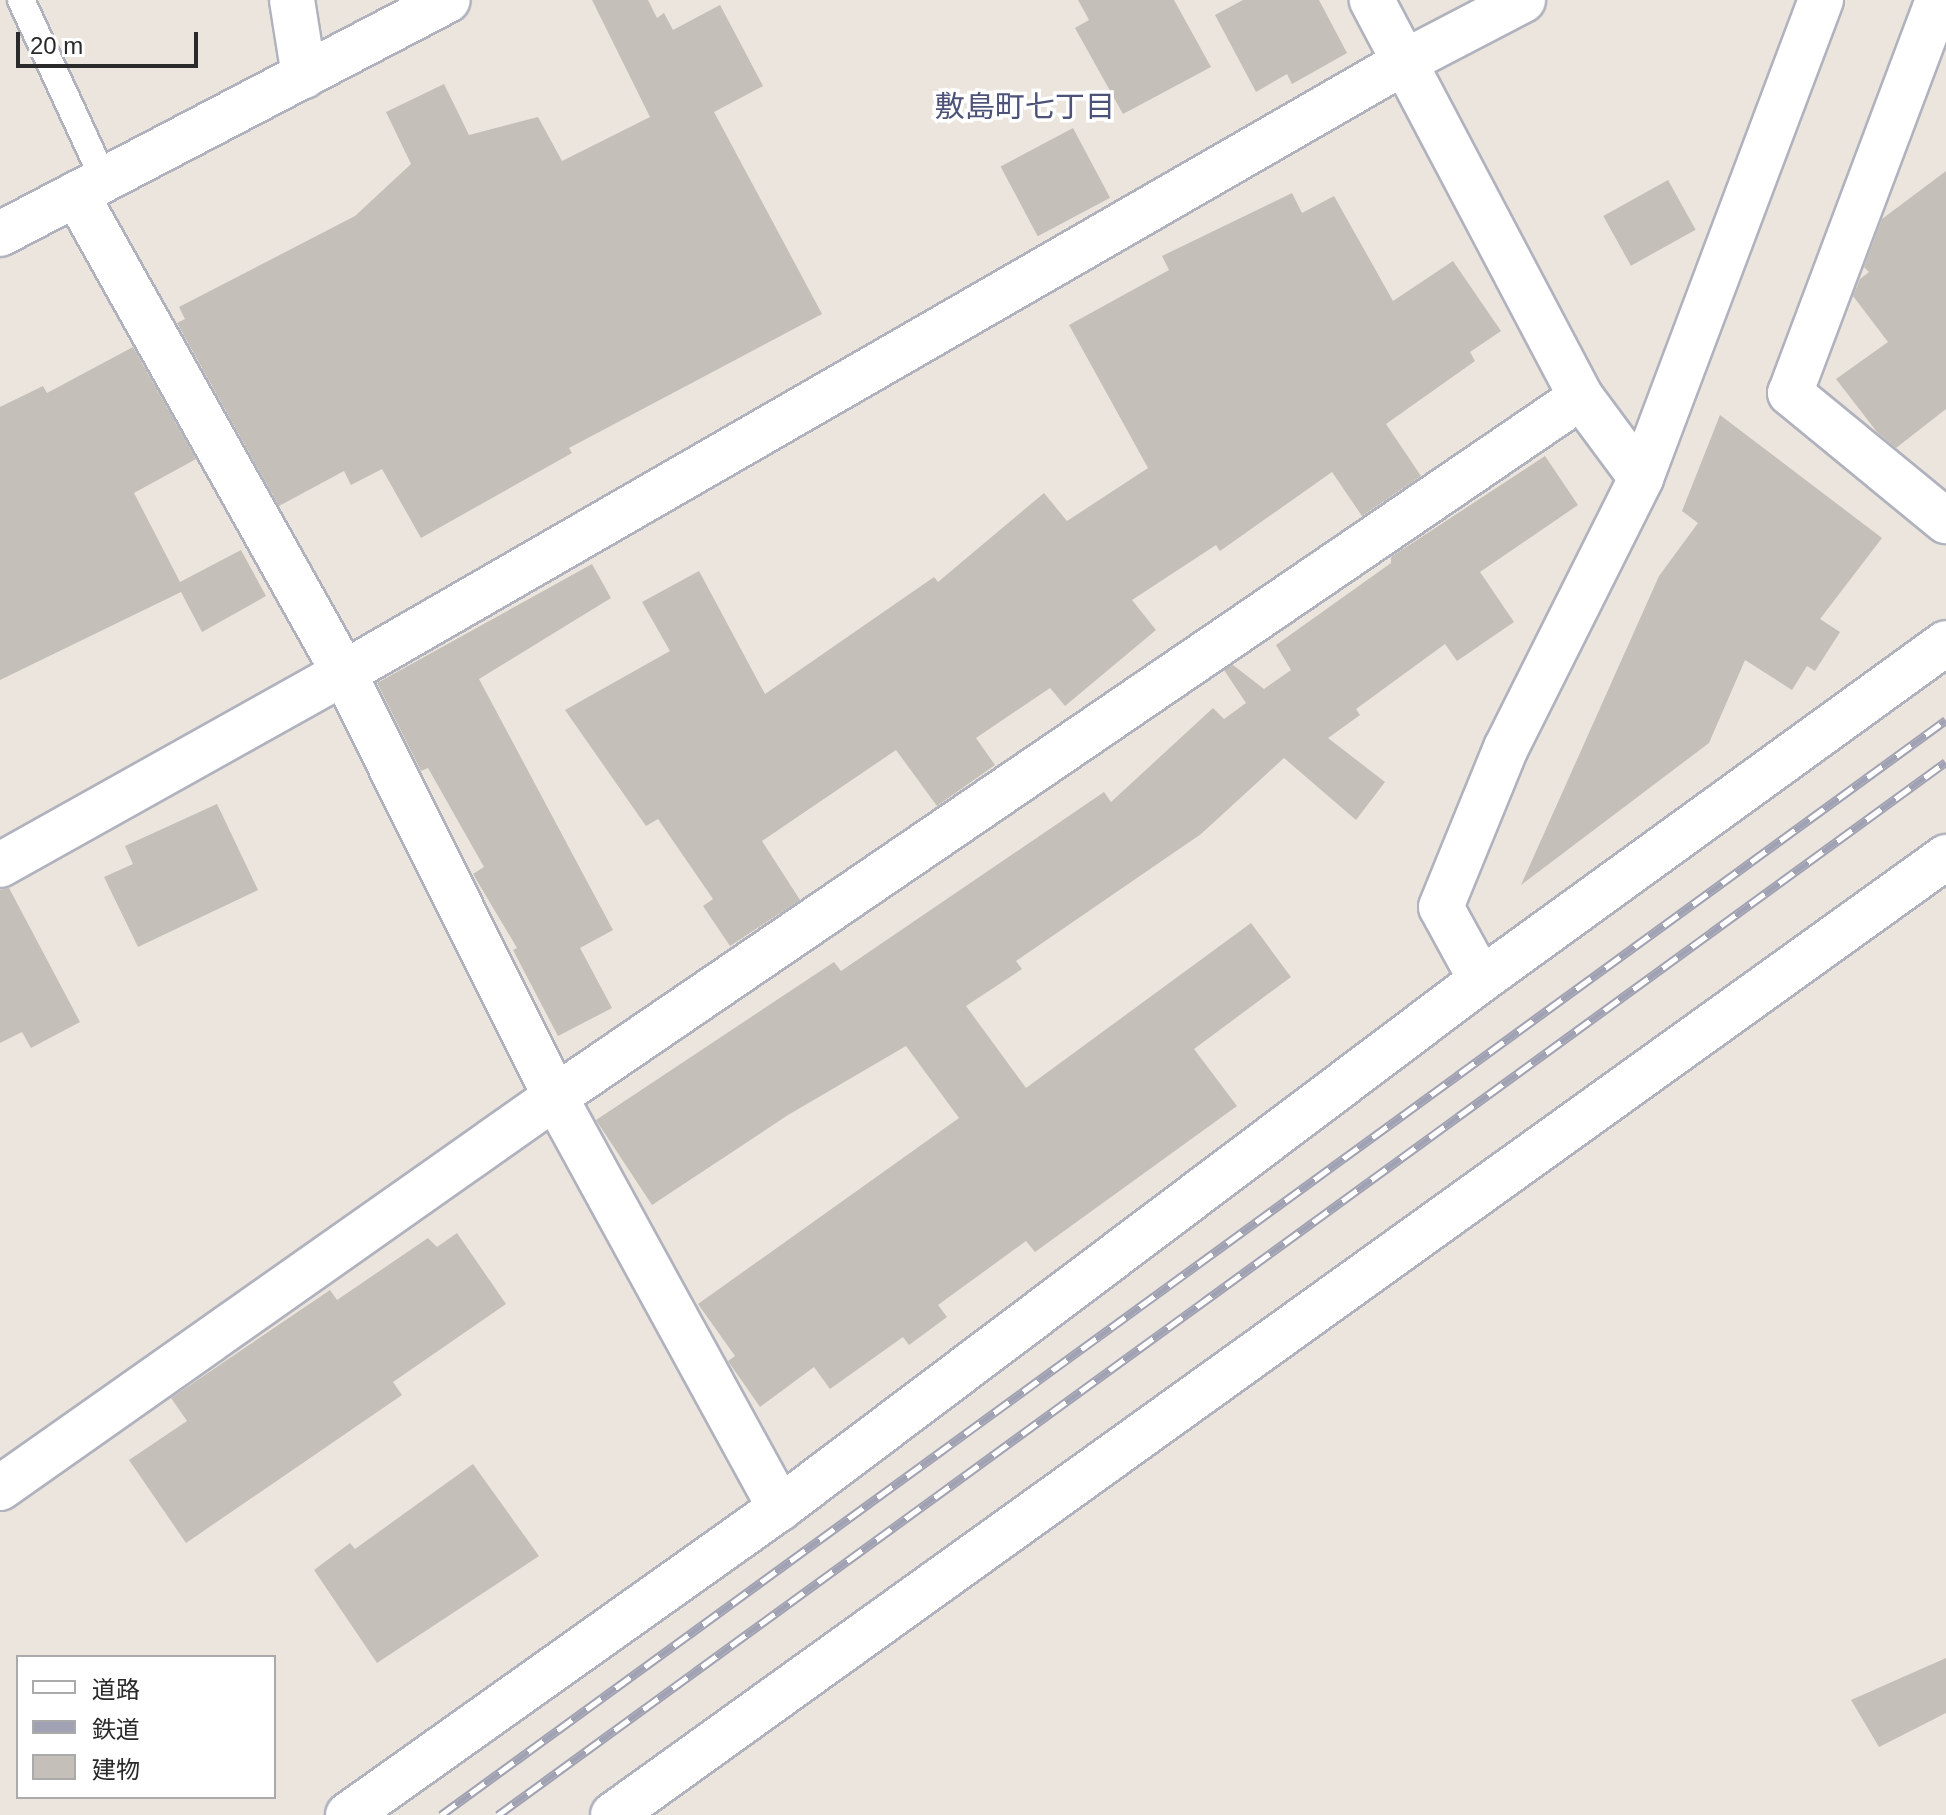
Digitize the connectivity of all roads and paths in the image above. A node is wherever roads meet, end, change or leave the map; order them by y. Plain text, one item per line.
1 (21, 0) edge
2 (292, 0) edge
3 (448, 0) edge
4 (1372, 0) edge
5 (1523, 0) edge
6 (1821, 0) edge
7 (1938, 0) edge
8 (1406, 61) junction
9 (304, 76) junction
10 (90, 187) junction
11 (0, 234) edge
12 (1581, 397) junction
13 (1641, 478) junction
14 (1946, 521) edge
15 (1946, 643) edge
16 (344, 673) junction
17 (1946, 857) edge
18 (0, 865) edge
19 (1481, 980) junction
20 (555, 1097) junction
21 (0, 1488) edge
22 (780, 1508) junction
23 (348, 1815) edge
24 (613, 1815) edge

1 - 10 lane
2 - 9 street
3 - 9 street
4 - 8 street
5 - 8 street
6 - 13 street
7 - 14 street
8 - 12 street
8 - 16 street
9 - 10 street
10 - 11 street
10 - 16 street
12 - 13 street
12 - 20 street
13 - 19 street
15 - 19 street
16 - 18 street
16 - 20 street
17 - 24 street
19 - 22 street
20 - 21 street
20 - 22 street
22 - 23 street

